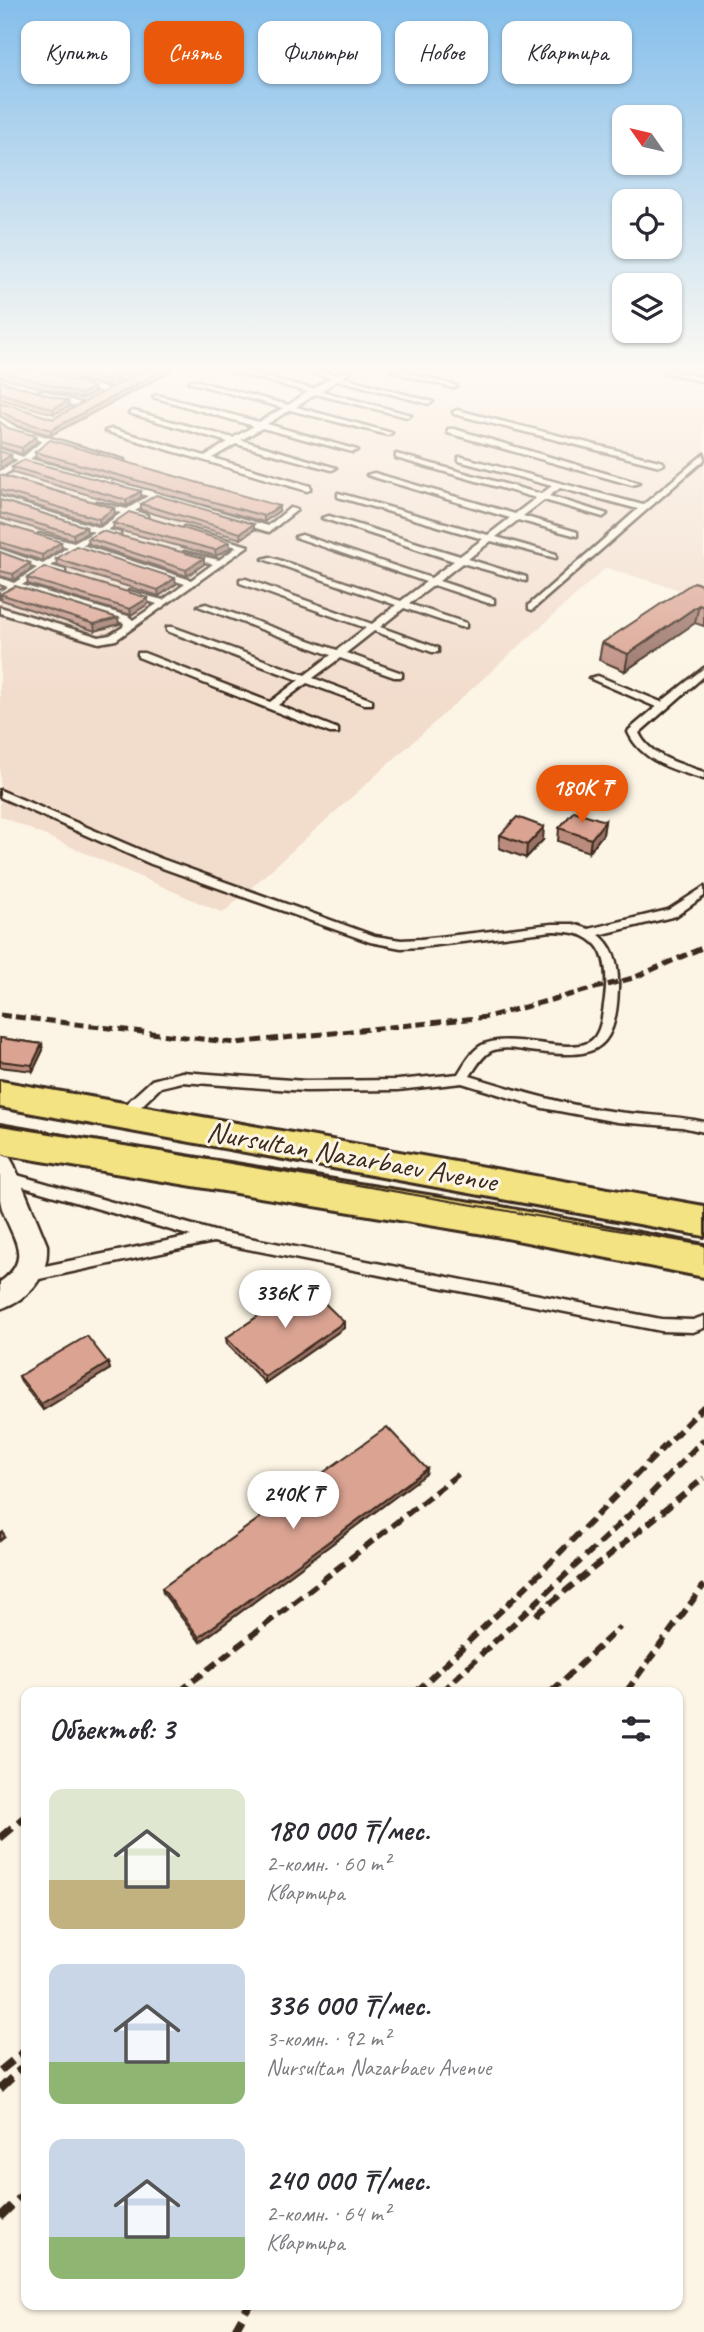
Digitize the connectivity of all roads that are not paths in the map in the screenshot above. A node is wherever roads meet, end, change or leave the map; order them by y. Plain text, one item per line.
1 (98, 480) edge
2 (280, 480) edge
3 (388, 480) edge
4 (480, 480) edge
5 (549, 480) edge
6 (617, 480) edge
7 (677, 480) edge
8 (635, 483) dead end
9 (558, 485) junction
10 (307, 488) dead end
11 (155, 495) junction
12 (341, 495) dead end
13 (541, 498) junction
14 (0, 500) edge
15 (90, 501) edge
16 (280, 506) edge
17 (644, 508) junction
18 (128, 512) junction
19 (603, 514) dead end
20 (515, 517) junction
21 (326, 518) dead end
22 (154, 520) edge
23 (180, 527) edge
24 (101, 531) junction
25 (574, 534) dead end
26 (37, 535) edge
27 (257, 537) junction
28 (299, 537) dead end
29 (127, 538) edge
30 (488, 538) junction
31 (75, 546) junction
32 (0, 552) edge
33 (180, 552) edge
34 (553, 556) dead end
35 (267, 559) dead end
36 (461, 559) junction
37 (220, 563) junction
38 (44, 567) junction
39 (71, 575) edge
40 (523, 579) dead end
41 (0, 581) edge
42 (243, 581) dead end
43 (431, 582) junction
44 (192, 583) junction
45 (15, 586) junction
46 (124, 591) edge
47 (0, 595) edge
48 (491, 601) dead end
49 (164, 603) junction
50 (401, 605) junction
51 (204, 606) dead end
52 (532, 607) dead end
53 (0, 610) edge
54 (463, 625) dead end
55 (128, 628) junction
56 (372, 628) junction
57 (170, 629) dead end
58 (435, 650) dead end
59 (338, 653) junction
60 (141, 655) dead end
61 (704, 671) edge
62 (398, 675) dead end
63 (594, 678) dead end
64 (305, 680) junction
65 (368, 702) dead end
66 (271, 706) junction
67 (661, 706) junction
68 (334, 731) dead end
69 (704, 776) edge
70 (0, 793) edge
71 (704, 891) edge
72 (589, 933) junction
73 (490, 1047) junction
74 (500, 1058) dead end
75 (462, 1078) junction
76 (0, 1094) edge
77 (124, 1114) junction
78 (704, 1128) edge
79 (1, 1160) edge
80 (704, 1221) edge
81 (214, 1237) junction
82 (695, 1259) edge
83 (30, 1275) junction
84 (0, 1297) edge
85 (704, 1322) edge

1 - 11 lane
2 - 10 lane
3 - 20 lane
4 - 13 lane
5 - 9 lane
6 - 8 lane
7 - 17 lane
9 - 13 lane
9 - 17 lane
11 - 18 lane
11 - 27 lane
12 - 30 lane
13 - 19 lane
13 - 20 lane
14 - 24 lane
15 - 18 lane
16 - 27 lane
17 - 52 lane
18 - 22 lane
18 - 24 lane
20 - 25 lane
20 - 30 lane
21 - 36 lane
23 - 27 lane
24 - 29 lane
24 - 31 lane
26 - 31 lane
27 - 37 lane
28 - 43 lane
30 - 34 lane
30 - 36 lane
31 - 38 lane
31 - 44 lane
32 - 38 lane
33 - 37 lane
35 - 50 lane
36 - 40 lane
36 - 43 lane
37 - 44 lane
38 - 39 lane
38 - 45 lane
41 - 45 lane
42 - 56 lane
43 - 48 lane
43 - 50 lane
44 - 49 lane
45 - 47 lane
45 - 55 lane
46 - 49 lane
49 - 55 lane
50 - 54 lane
50 - 56 lane
51 - 59 lane
53 - 55 lane
56 - 58 lane
56 - 59 lane
57 - 64 lane
59 - 62 lane
59 - 64 lane
60 - 66 lane
61 - 67 lane
63 - 67 lane
64 - 65 lane
64 - 66 lane
66 - 68 lane
67 - 69 lane
70 - 72 lane
71 - 72 lane
72 - 73 lane
73 - 74 lane
73 - 75 lane
75 - 77 lane
75 - 78 lane
76 - 77 main road, Nursultan Nazarbaev Avenue
77 - 80 main road, Nursultan Nazarbaev Avenue
79 - 81 lane
79 - 82 main road, Nursultan Nazarbaev Avenue
79 - 83 street
81 - 83 lane
81 - 85 lane
83 - 84 street

